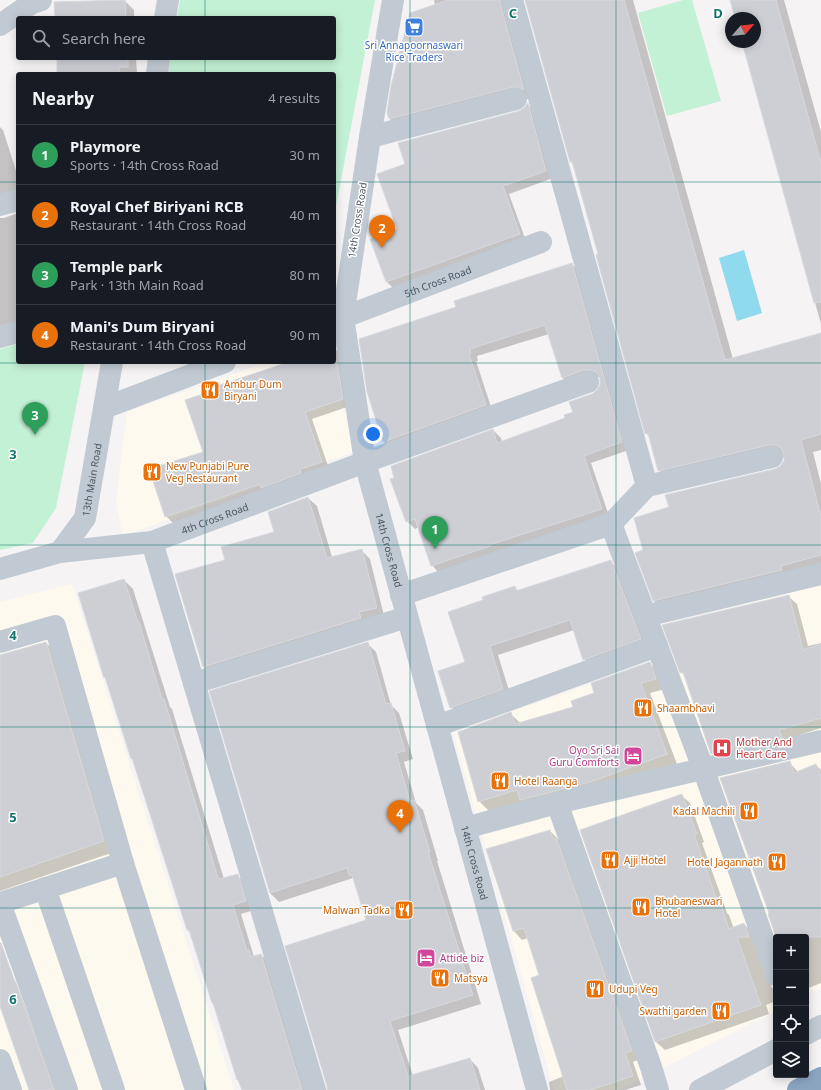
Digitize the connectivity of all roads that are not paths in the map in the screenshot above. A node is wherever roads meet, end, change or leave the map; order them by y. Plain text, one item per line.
1 (41, 0) edge
2 (168, 0) edge
3 (393, 0) edge
4 (512, 0) edge
5 (165, 16) edge
6 (0, 25) edge
7 (160, 60) edge
8 (157, 72) edge
9 (516, 98) dead end
10 (370, 137) junction
11 (16, 201) edge
12 (0, 205) edge
13 (541, 242) dead end
14 (338, 319) edge
15 (16, 333) edge
16 (0, 337) edge
17 (112, 364) edge
18 (220, 364) edge
19 (588, 382) dead end
20 (104, 408) junction
21 (772, 457) dead end
22 (365, 462) junction
23 (647, 486) junction
24 (611, 524) junction
25 (152, 542) junction
26 (60, 552) junction
27 (0, 569) edge
28 (821, 574) edge
29 (401, 595) junction
30 (645, 616) junction
31 (407, 617) junction
32 (0, 642) edge
33 (656, 646) junction
34 (194, 683) junction
35 (437, 726) junction
36 (821, 741) edge
37 (703, 768) junction
38 (556, 803) junction
39 (465, 828) junction
40 (123, 863) junction
41 (45, 888) junction
42 (0, 903) edge
43 (774, 970) edge
44 (821, 1026) edge
45 (809, 1032) edge
46 (773, 1052) edge
47 (0, 1060) edge
48 (821, 1078) edge
49 (10, 1090) edge
50 (67, 1090) edge
51 (114, 1090) edge
52 (196, 1090) edge
53 (314, 1090) edge
54 (537, 1090) edge
55 (658, 1090) edge
56 (700, 1090) edge
57 (798, 1090) edge

1 - 6 street
2 - 5 street
3 - 10 street, 14th Cross Road
4 - 23 street
7 - 8 street
9 - 10 street
10 - 14 street, 14th Cross Road
11 - 12 street
13 - 14 street, 5th Cross Road
14 - 22 street, 14th Cross Road
15 - 16 street
17 - 20 street, 13th Main Road
18 - 20 street
19 - 22 street, 4th Cross Road
20 - 26 street, 13th Main Road
21 - 23 street
22 - 25 street, 4th Cross Road
22 - 29 street, 14th Cross Road
23 - 24 street
24 - 29 street
24 - 30 street
25 - 26 street, 4th Cross Road
25 - 34 street
26 - 27 street
28 - 30 street
29 - 31 street, 14th Cross Road
30 - 33 street
31 - 34 street
31 - 35 street, 14th Cross Road
32 - 40 street
33 - 35 street
33 - 37 street
34 - 53 street
35 - 39 street, 14th Cross Road
36 - 37 street
37 - 38 street
37 - 43 street
38 - 39 street
38 - 55 street
39 - 54 street, 14th Cross Road
40 - 41 street
40 - 52 street
41 - 42 street
41 - 51 street
42 - 50 street
44 - 45 street
46 - 56 street
47 - 49 street
48 - 57 highway

